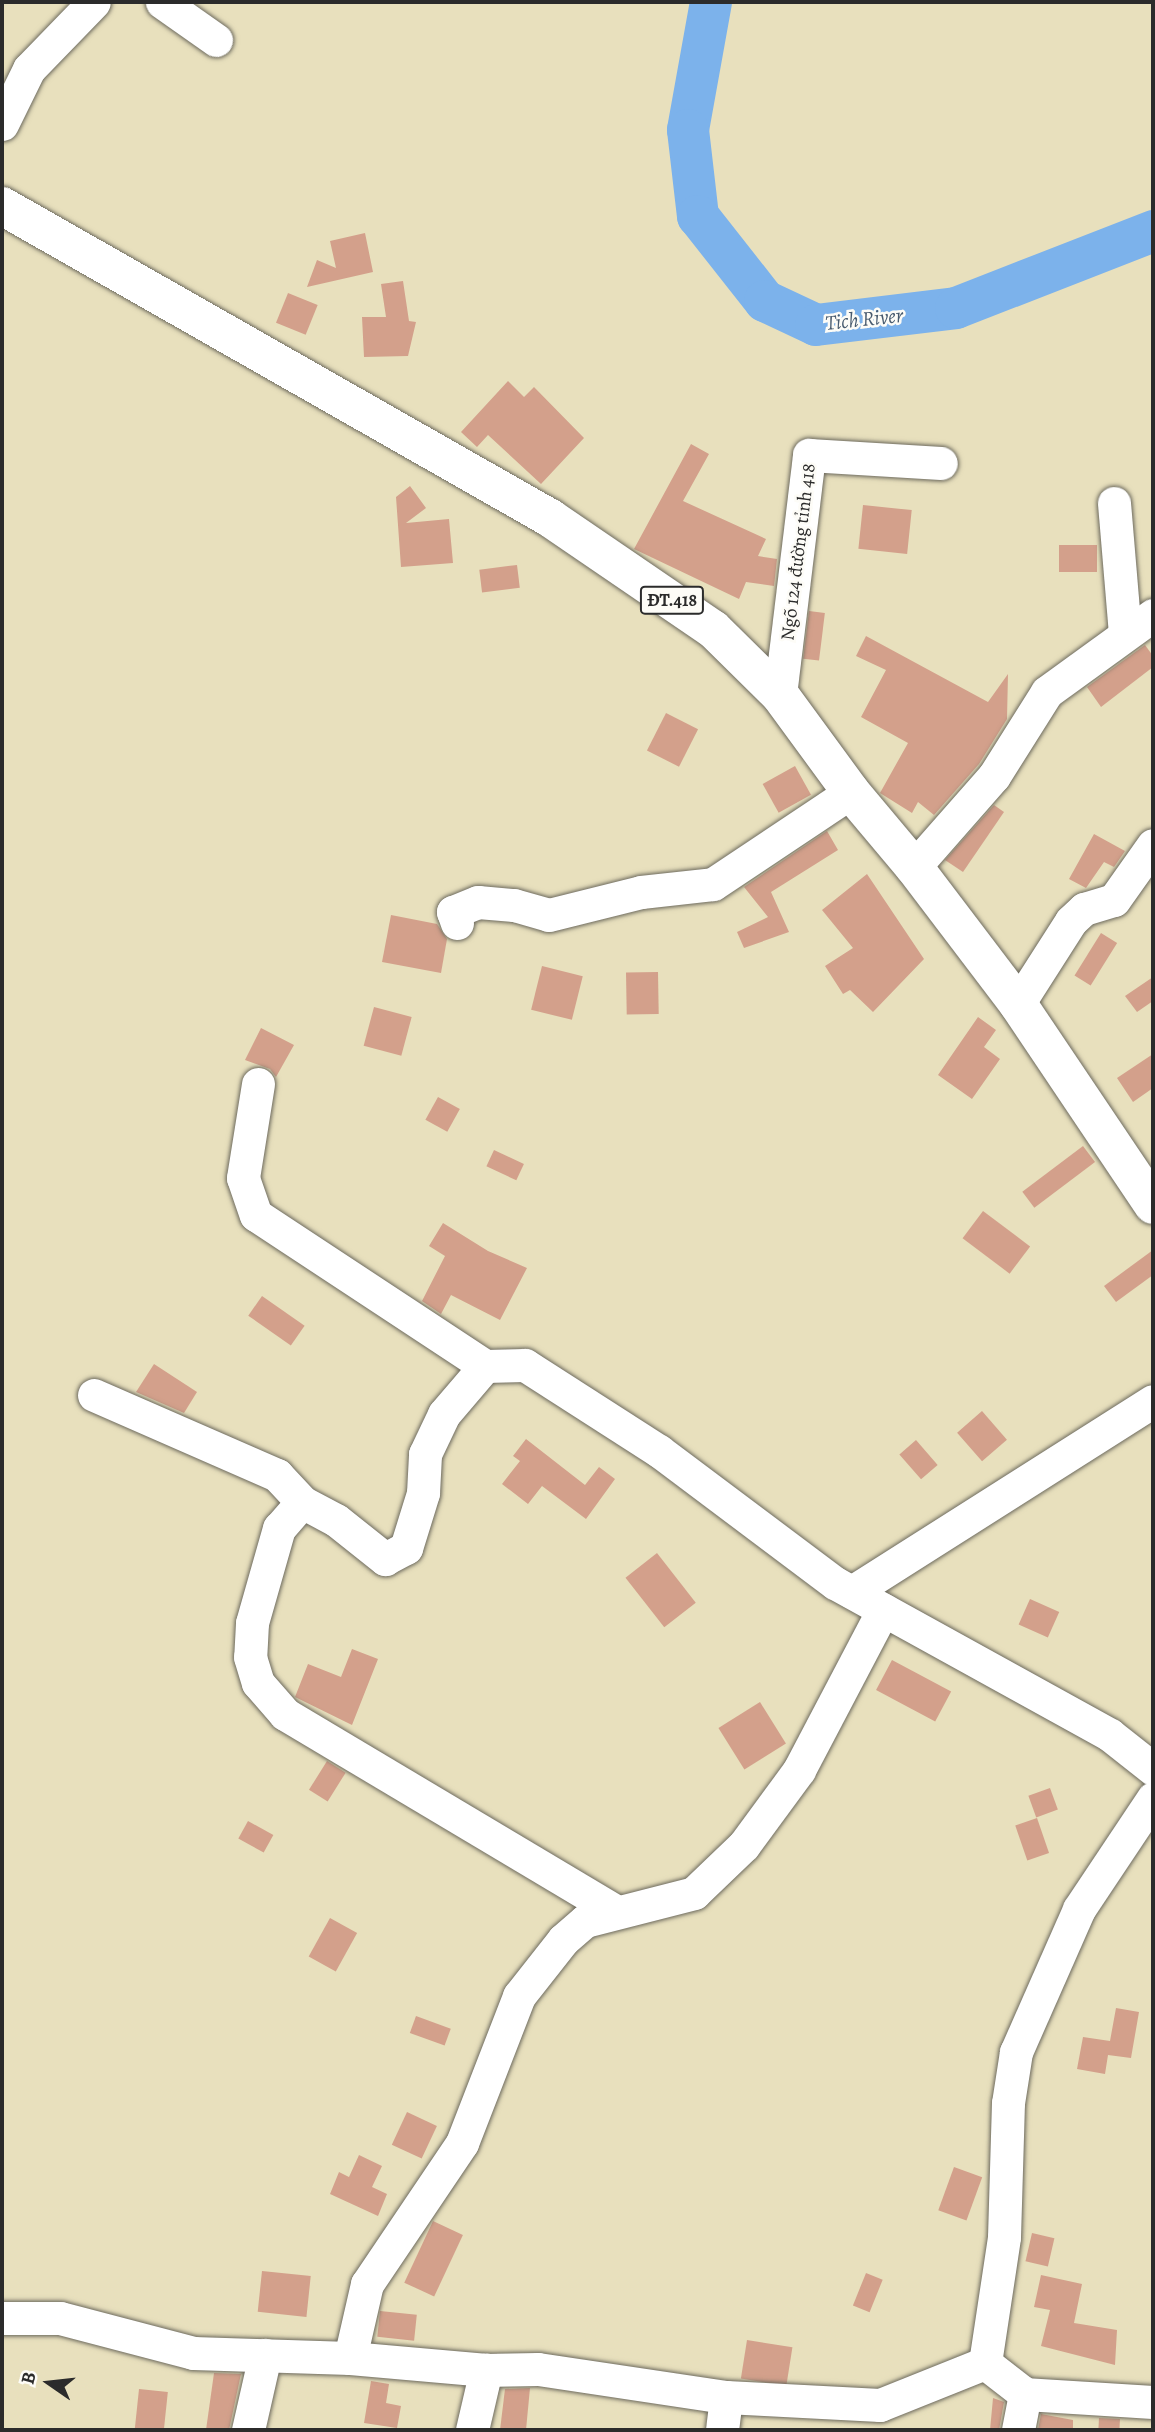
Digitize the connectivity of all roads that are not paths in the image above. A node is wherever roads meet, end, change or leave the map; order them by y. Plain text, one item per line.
1 (94, 2) edge
2 (162, 2) edge
3 (216, 40) dead end
4 (2, 124) edge
5 (2, 206) edge
6 (941, 463) dead end
7 (1114, 503) dead end
8 (1153, 615) edge
9 (1125, 635) junction
10 (779, 695) junction
11 (851, 792) junction
12 (1153, 845) edge
13 (914, 867) junction
14 (457, 923) dead end
15 (1018, 1004) junction
16 (258, 1084) dead end
17 (1153, 1205) edge
18 (485, 1366) junction
19 (94, 1395) dead end
20 (1153, 1401) edge
21 (302, 1502) junction
22 (852, 1592) junction
23 (883, 1610) junction
24 (1153, 1769) edge
25 (1153, 1798) edge
26 (614, 1910) junction
27 (2, 2318) edge
28 (265, 2355) junction
29 (350, 2358) junction
30 (985, 2362) junction
31 (486, 2370) junction
32 (1025, 2394) junction
33 (726, 2397) junction
34 (1153, 2402) edge
35 (248, 2430) edge
36 (472, 2430) edge
37 (722, 2430) edge
38 (1018, 2430) edge

1 - 4 street
2 - 3 street
5 - 10 main road, ĐT.418
6 - 10 street, Ngõ 124 đường tỉnh 418
7 - 9 street
8 - 9 street
9 - 13 street
10 - 11 main road, ĐT.418
11 - 13 main road, ĐT.418
11 - 14 street
12 - 15 street
13 - 15 main road, ĐT.418
15 - 17 main road, ĐT.418
16 - 18 street
18 - 21 street
18 - 22 street
19 - 21 street
20 - 22 street
21 - 26 street
22 - 23 street
23 - 24 street
23 - 26 street
25 - 30 street
26 - 29 street
27 - 28 street
28 - 29 street
28 - 35 street
29 - 31 street
30 - 32 street
30 - 33 street
31 - 33 street
31 - 36 street
32 - 34 street
32 - 38 street
33 - 37 street

